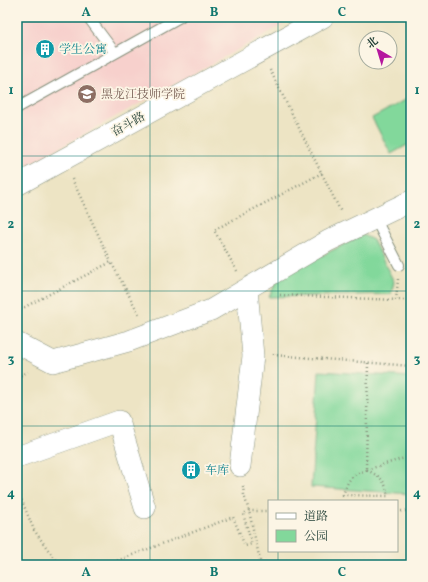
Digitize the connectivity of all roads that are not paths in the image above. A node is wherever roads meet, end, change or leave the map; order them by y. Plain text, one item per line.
1 (88, 17) edge
2 (180, 17) edge
3 (323, 17) edge
4 (115, 53) junction
5 (17, 108) edge
6 (17, 185) edge
7 (411, 201) edge
8 (375, 218) junction
9 (399, 265) road end
10 (247, 288) junction
11 (17, 343) edge
12 (17, 458) edge
13 (240, 466) dead end
14 (145, 508) dead end

1 - 4 lane
2 - 4 lane
3 - 6 street, 奋斗路
4 - 5 lane
7 - 8 street
8 - 9 lane
8 - 10 street
10 - 11 street
10 - 13 street
12 - 14 street

